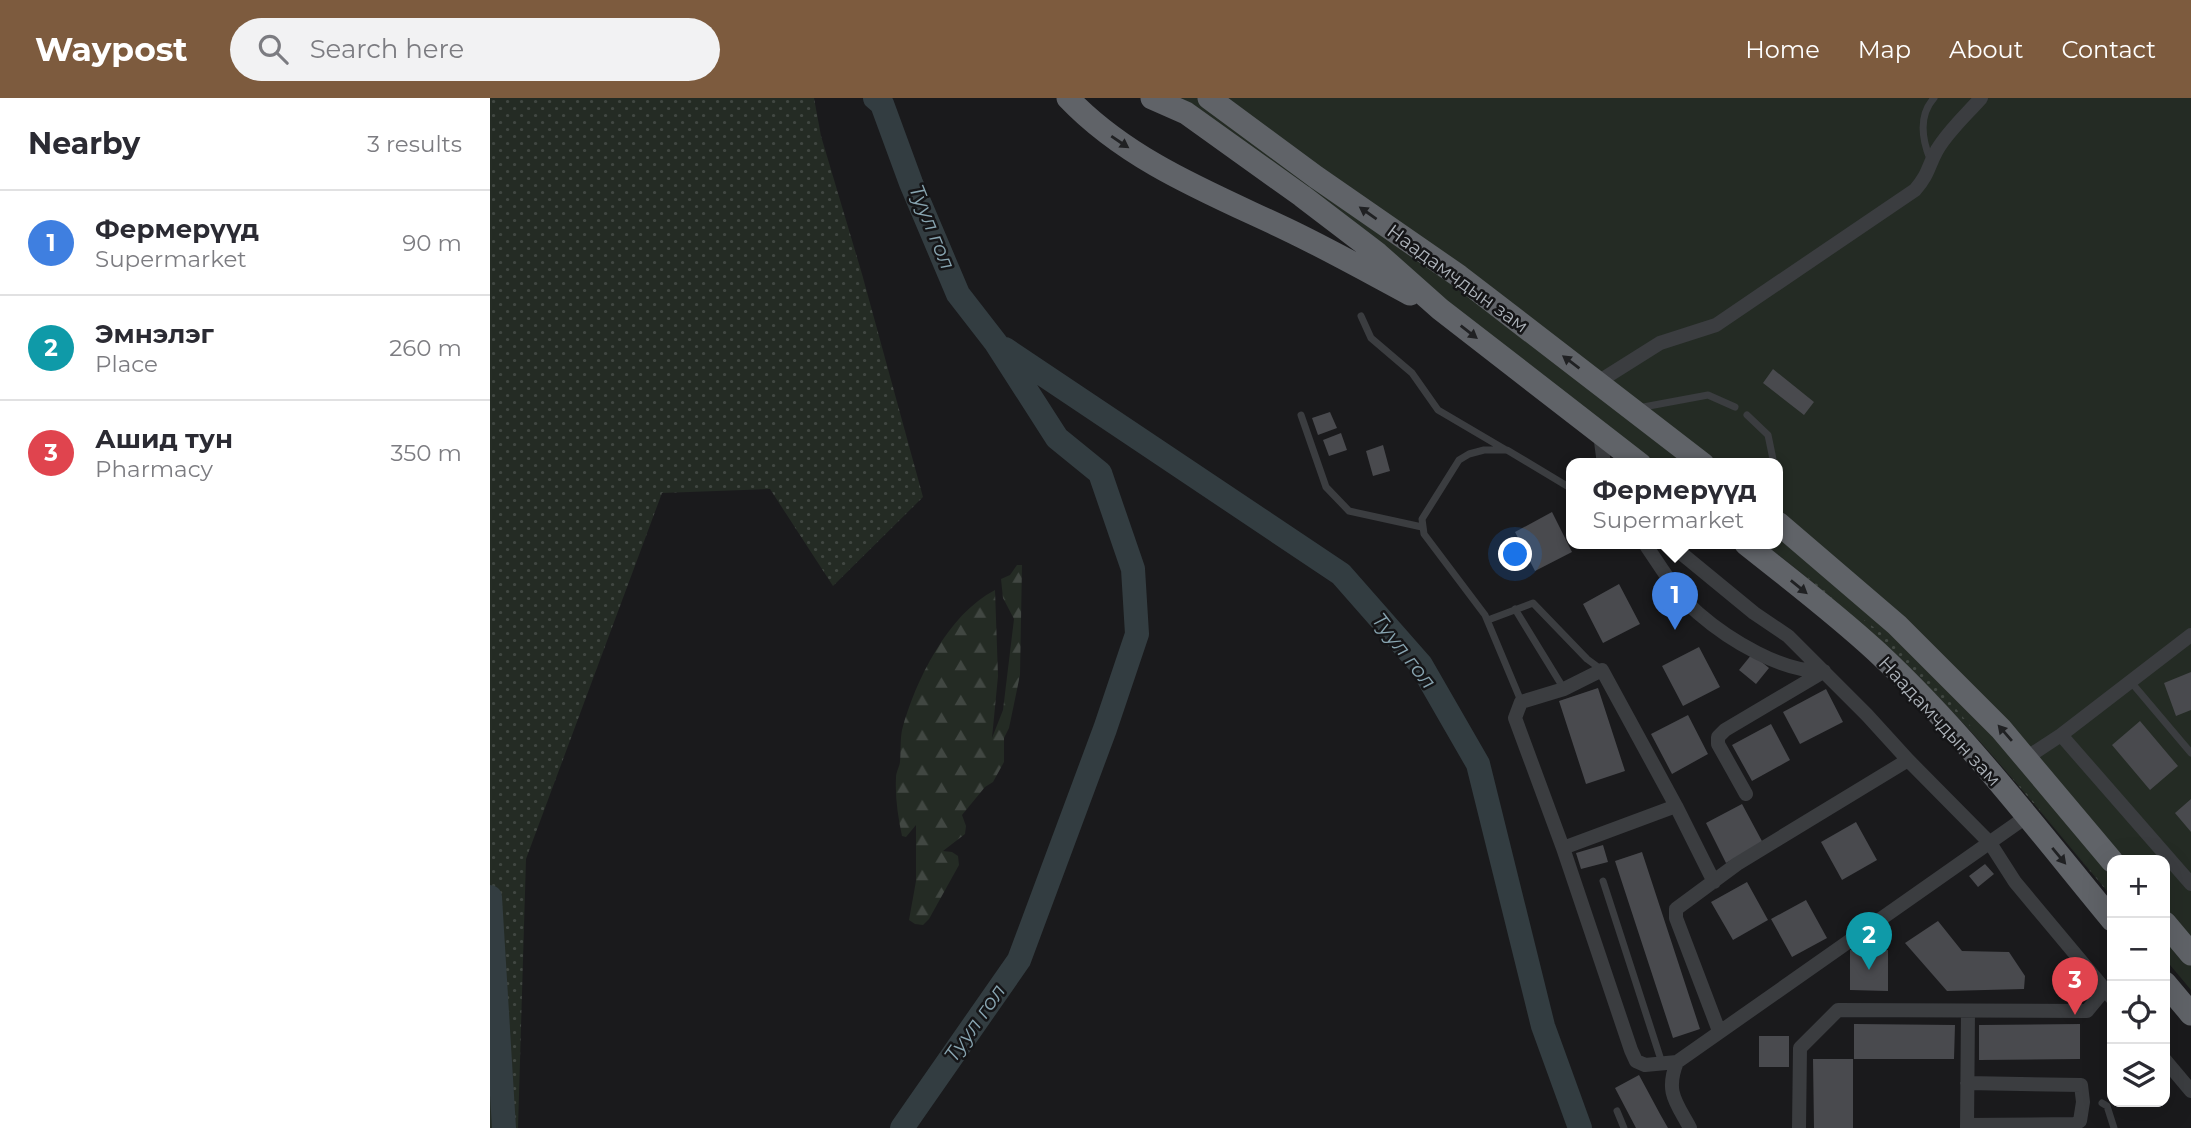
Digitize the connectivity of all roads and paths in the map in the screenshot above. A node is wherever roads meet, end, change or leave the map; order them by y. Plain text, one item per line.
1 (1068, 98) edge
2 (1152, 98) edge
3 (1179, 98) edge
4 (1209, 98) edge
5 (1934, 98) edge
6 (1981, 98) edge
7 (1931, 162) junction
8 (1302, 196) junction
9 (1440, 309) junction
10 (1361, 316) dead end
11 (1598, 382) junction
12 (1735, 407) dead end
13 (1632, 409) junction
14 (1301, 415) dead end
15 (1747, 415) dead end
16 (1600, 434) junction
17 (1507, 450) junction
18 (1603, 458) edge
19 (1632, 458) edge
20 (1695, 458) edge
21 (1773, 458) edge
22 (1566, 485) edge
23 (1422, 527) junction
24 (1783, 527) edge
25 (1648, 549) edge
26 (1676, 549) edge
27 (1752, 549) edge
28 (1516, 609) junction
29 (1488, 620) junction
30 (2191, 635) edge
31 (1602, 670) junction
32 (1824, 671) junction
33 (2131, 682) junction
34 (1564, 689) junction
35 (1521, 702) junction
36 (2062, 735) junction
37 (2191, 753) edge
38 (2026, 758) junction
39 (1908, 760) junction
40 (1746, 794) dead end
41 (1676, 806) junction
42 (2026, 817) junction
43 (1990, 843) junction
44 (1563, 848) junction
45 (2107, 855) edge
46 (1603, 881) dead end
47 (1714, 882) junction
48 (2191, 884) edge
49 (2110, 918) edge
50 (2170, 929) edge
51 (2191, 954) edge
52 (2170, 989) edge
53 (2107, 992) edge
54 (2107, 994) edge
55 (1968, 1011) junction
56 (2191, 1014) edge
57 (1719, 1031) junction
58 (1670, 1063) junction
59 (2170, 1066) edge
60 (1967, 1083) junction
61 (2191, 1091) edge
62 (2102, 1103) dead end
63 (1617, 1111) dead end
64 (1967, 1126) edge
65 (1624, 1128) edge
66 (1690, 1128) edge
67 (1799, 1128) edge
68 (2114, 1128) edge

1 -> 9 highway
2 - 8 highway, Наадамчдын зам
3 - 8 highway
11 -> 4 highway, Наадамчдын зам
5 - 7 lane
6 - 7 street
7 - 11 street
8 - 9 highway, Наадамчдын зам
9 -> 16 highway, Наадамчдын зам
10 - 17 lane
11 - 13 highway, Наадамчдын зам
12 - 13 lane
13 - 20 highway, Наадамчдын зам
14 - 23 lane
15 - 21 lane
16 - 18 street
16 - 19 highway, Наадамчдын зам
17 - 22 lane
17 - 23 lane
23 - 29 lane
38 -> 24 highway, Наадамчдын зам
25 - 32 street
26 - 32 street
27 -> 42 highway, Наадамчдын зам
28 - 29 lane
28 - 31 lane
28 - 34 lane
29 - 35 lane
30 - 33 street
31 - 34 street
31 - 41 street
32 - 39 street
32 - 40 street
33 - 36 street
33 - 37 lane
34 - 35 street
35 - 44 street
36 - 38 street
36 - 48 street
38 - 45 highway, Наадамчдын зам
39 - 43 street
39 - 47 street
41 - 44 street
41 - 47 street
42 - 43 street
42 -> 49 highway, Наадамчдын зам
43 - 53 street
43 - 57 street
44 - 58 street
46 - 58 lane
47 - 57 street
50 - 51 highway
52 - 56 highway
54 - 55 street
55 - 60 street
55 - 67 street
57 - 58 street
58 - 66 street
59 - 61 street
60 - 64 street
60 - 64 street
62 - 68 lane
63 - 65 lane

